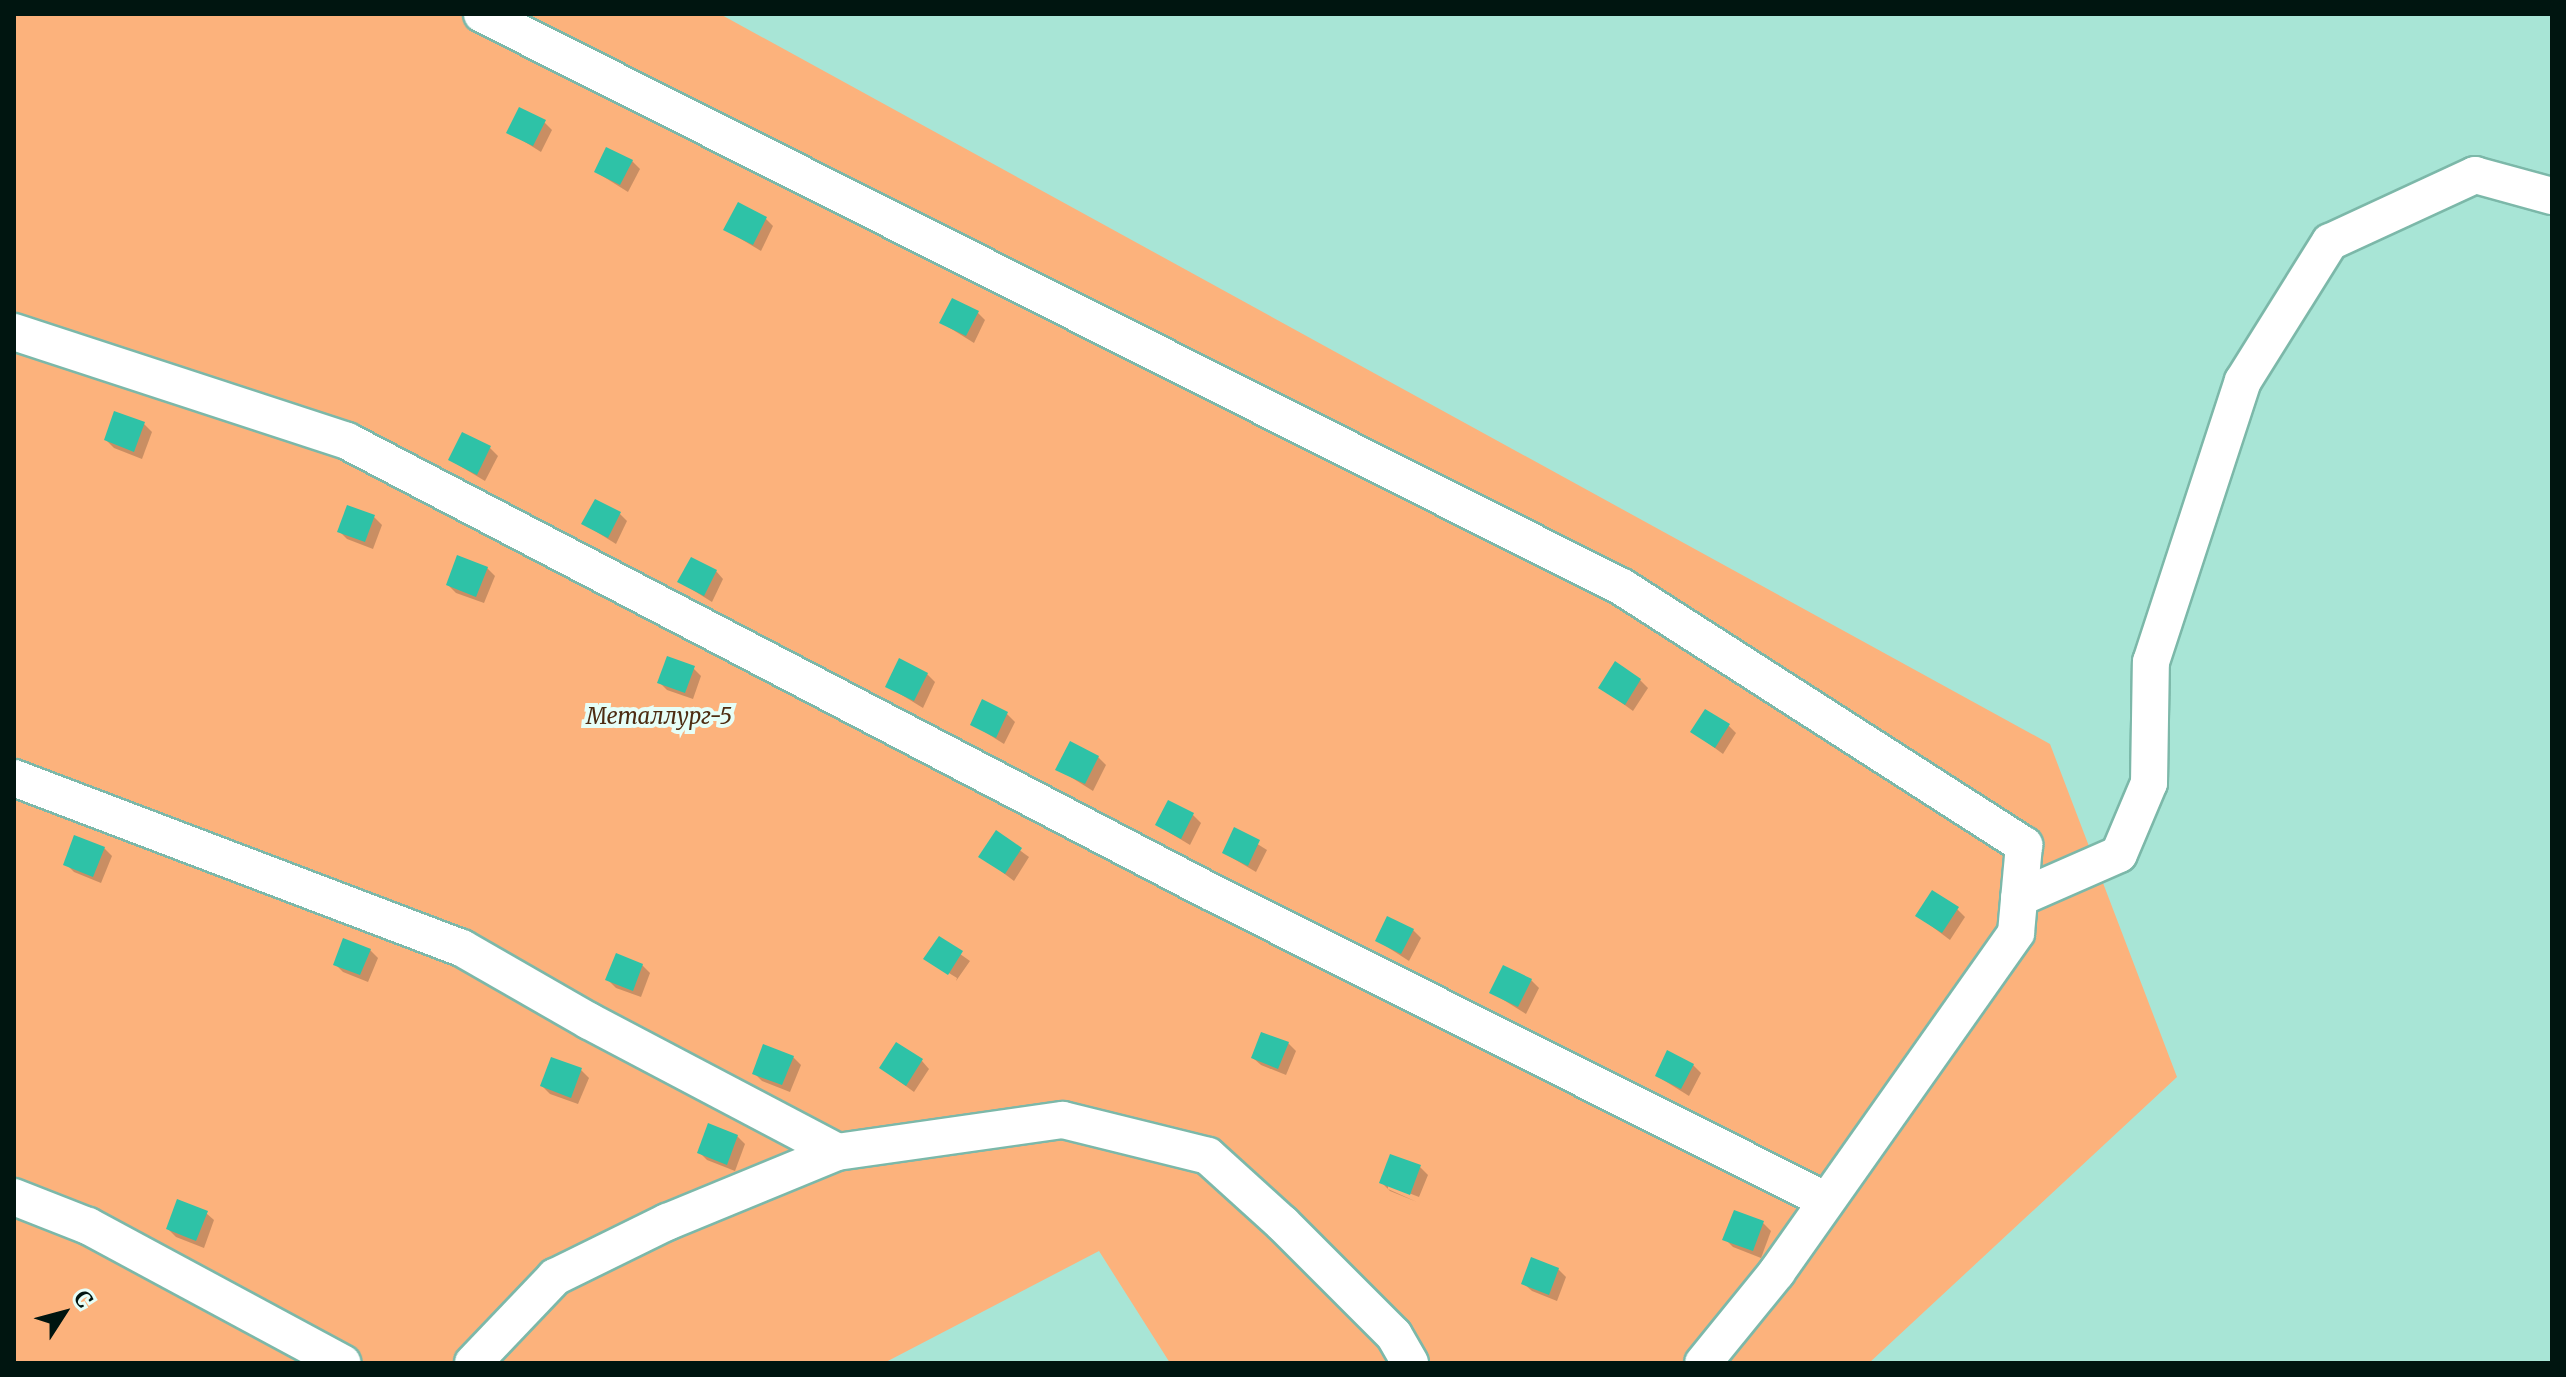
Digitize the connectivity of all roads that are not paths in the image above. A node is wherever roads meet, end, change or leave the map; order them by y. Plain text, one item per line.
1 (482, 14) edge
2 (2552, 196) edge
3 (14, 332) edge
4 (14, 778) edge
5 (2019, 898) junction
6 (837, 1152) junction
7 (14, 1197) edge
8 (1825, 1200) junction
9 (342, 1363) edge
10 (473, 1363) edge
11 (1410, 1363) edge
12 (1703, 1363) edge

1 - 5 street
2 - 5 street
3 - 8 street
4 - 6 street
5 - 8 street
6 - 10 street
6 - 11 street
7 - 9 street
8 - 12 street

